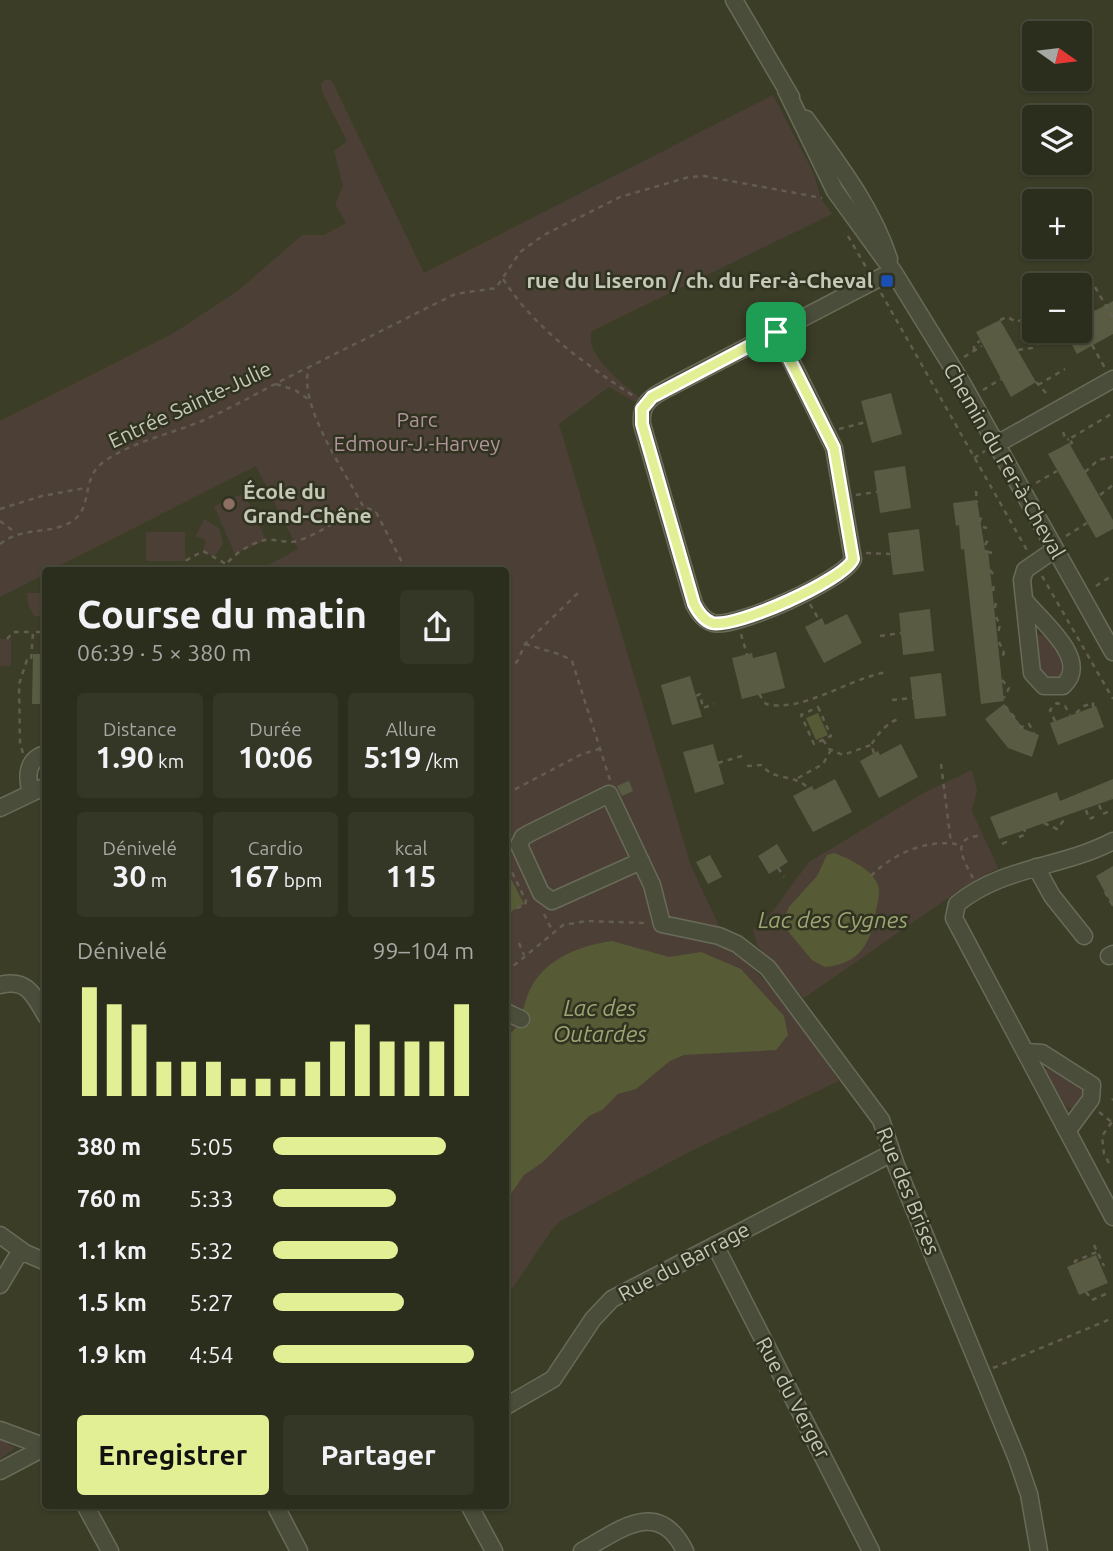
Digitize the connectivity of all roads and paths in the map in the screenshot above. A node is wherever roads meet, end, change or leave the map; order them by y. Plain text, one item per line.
1 (734, 0) edge
2 (822, 198) dead end
3 (893, 271) junction
4 (503, 277) junction
5 (1095, 287) dead end
6 (881, 293) dead end
7 (1092, 306) edge
8 (1095, 311) dead end
9 (1113, 318) edge
10 (1000, 320) dead end
11 (1022, 320) edge
12 (776, 332) junction
13 (980, 341) dead end
14 (1040, 343) edge
15 (1092, 345) dead end
16 (982, 346) dead end
17 (1018, 350) dead end
18 (974, 351) junction
19 (963, 357) dead end
20 (309, 367) junction
21 (1065, 369) dead end
22 (1110, 375) edge
23 (1001, 379) dead end
24 (275, 384) junction
25 (982, 391) dead end
26 (1046, 393) dead end
27 (307, 398) junction
28 (637, 399) dead end
29 (1113, 413) edge
30 (866, 422) dead end
31 (827, 432) junction
32 (1063, 432) dead end
33 (1069, 439) junction
34 (997, 444) junction
35 (1070, 444) dead end
36 (981, 454) dead end
37 (1113, 457) edge
38 (974, 458) junction
39 (1057, 471) dead end
40 (1085, 472) dead end
41 (1036, 484) dead end
42 (1113, 485) edge
43 (86, 488) junction
44 (976, 491) dead end
45 (356, 492) junction
46 (877, 492) dead end
47 (1100, 495) dead end
48 (349, 496) dead end
49 (844, 497) junction
50 (977, 502) dead end
51 (363, 506) junction
52 (0, 509) edge
53 (376, 512) junction
54 (982, 515) dead end
55 (0, 521) edge
56 (979, 522) dead end
57 (358, 523) dead end
58 (1087, 523) dead end
59 (16, 533) junction
60 (1066, 536) dead end
61 (988, 540) dead end
62 (0, 544) edge
63 (985, 545) dead end
64 (1054, 550) junction
65 (1029, 553) dead end
66 (853, 554) junction
67 (890, 554) dead end
68 (226, 564) junction
69 (184, 567) edge
70 (224, 567) edge
71 (404, 567) edge
72 (990, 570) dead end
73 (1039, 570) dead end
74 (993, 575) dead end
75 (1113, 575) edge
76 (994, 583) dead end
77 (1096, 586) dead end
78 (993, 591) dead end
79 (578, 593) dead end
80 (996, 602) dead end
81 (1026, 602) junction
82 (995, 608) dead end
83 (996, 617) dead end
84 (737, 620) junction
85 (33, 632) junction
86 (42, 632) edge
87 (901, 633) dead end
88 (998, 633) dead end
89 (880, 636) dead end
90 (8, 639) dead end
91 (999, 642) dead end
92 (526, 644) junction
93 (1113, 652) edge
94 (747, 654) dead end
95 (1001, 659) dead end
96 (509, 666) edge
97 (887, 672) dead end
98 (1002, 680) dead end
99 (759, 694) dead end
100 (696, 696) dead end
101 (913, 698) dead end
102 (1004, 698) dead end
103 (1113, 699) edge
104 (892, 700) dead end
105 (806, 702) junction
106 (714, 704) dead end
107 (1005, 706) dead end
108 (1093, 707) dead end
109 (810, 711) junction
110 (1076, 713) dead end
111 (1070, 715) dead end
112 (899, 719) dead end
113 (1016, 719) dead end
114 (1055, 722) dead end
115 (1019, 728) dead end
116 (808, 731) junction
117 (1034, 733) dead end
118 (800, 735) dead end
119 (823, 740) junction
120 (871, 745) junction
121 (599, 750) junction
122 (831, 750) junction
123 (874, 753) dead end
124 (24, 755) dead end
125 (42, 755) edge
126 (742, 756) dead end
127 (718, 763) dead end
128 (941, 764) dead end
129 (747, 766) dead end
130 (796, 779) junction
131 (808, 788) dead end
132 (38, 789) edge
133 (509, 792) edge
134 (609, 794) junction
135 (1100, 805) dead end
136 (0, 808) edge
137 (1086, 810) dead end
138 (1110, 811) dead end
139 (1063, 816) dead end
140 (1094, 817) dead end
141 (1044, 823) dead end
142 (1024, 829) dead end
143 (978, 836) dead end
144 (1019, 837) dead end
145 (1003, 838) dead end
146 (1113, 841) edge
147 (951, 843) junction
148 (1002, 844) dead end
149 (961, 845) junction
150 (641, 861) junction
151 (509, 867) edge
152 (1036, 867) junction
153 (778, 868) dead end
154 (871, 876) dead end
155 (784, 877) dead end
156 (974, 881) dead end
157 (1105, 892) dead end
158 (1112, 906) edge
159 (509, 911) edge
160 (552, 919) dead end
161 (662, 924) junction
162 (552, 931) junction
163 (1084, 936) dead end
164 (519, 943) dead end
165 (524, 955) junction
166 (509, 969) edge
167 (0, 985) edge
168 (42, 1010) edge
169 (1026, 1052) junction
170 (1113, 1123) edge
171 (1068, 1130) junction
172 (892, 1153) junction
173 (1109, 1163) dead end
174 (1113, 1217) edge
175 (0, 1235) edge
176 (715, 1245) junction
177 (1094, 1245) dead end
178 (21, 1250) junction
179 (1097, 1252) junction
180 (42, 1260) edge
181 (1076, 1264) dead end
182 (1104, 1266) dead end
183 (0, 1285) edge
184 (1086, 1292) dead end
185 (1108, 1293) dead end
186 (1113, 1318) edge
187 (992, 1369) dead end
188 (509, 1404) edge
189 (0, 1430) edge
190 (42, 1446) edge
191 (42, 1447) edge
192 (0, 1471) edge
193 (87, 1509) edge
194 (277, 1509) edge
195 (471, 1509) edge
196 (110, 1551) edge
197 (299, 1551) edge
198 (494, 1551) edge
199 (582, 1551) edge
200 (685, 1551) edge
201 (871, 1551) edge
202 (1039, 1551) edge

1 - 3 street, Chemin du Fer-à-Cheval
2 - 4 path
3 - 12 street
3 - 34 street, Chemin du Fer-à-Cheval
4 - 20 path, Entrée Sainte-Julie
4 - 28 path
5 - 9 path
6 - 38 path, Chemin du Fer-à-Cheval
7 - 8 path
10 - 11 path
12 - 31 street
12 - 84 street
13 - 18 path
14 - 17 path
15 - 22 path
16 - 18 path
18 - 19 path
20 - 24 path, Entrée Sainte-Julie
20 - 27 path
21 - 26 path
22 - 34 street
23 - 25 path
24 - 27 path
24 - 43 path, Entrée Sainte-Julie
27 - 45 path
29 - 33 path
30 - 31 path
31 - 49 street
32 - 33 path
33 - 35 path
34 - 64 street, Chemin du Fer-à-Cheval
36 - 38 path
37 - 40 path
38 - 65 path, Chemin du Fer-à-Cheval
39 - 41 path
42 - 47 path
43 - 52 path
43 - 59 path, Entrée Sainte-Julie
44 - 50 path
45 - 48 path
45 - 51 path
46 - 49 path
49 - 66 street
51 - 53 path
51 - 68 path
53 - 57 path
53 - 71 path
54 - 56 path
55 - 59 path
58 - 60 path
59 - 62 path, Entrée Sainte-Julie
61 - 63 path
64 - 81 street
64 - 93 street, Chemin du Fer-à-Cheval
66 - 67 path
66 - 84 street
68 - 69 path
68 - 70 path
72 - 74 path
73 - 103 path, Chemin du Fer-à-Cheval
75 - 77 path
76 - 78 path
79 - 92 path
80 - 82 path
81 - 81 street
83 - 88 path
84 - 94 path
85 - 86 path
85 - 90 path
85 - 124 path
87 - 89 path
91 - 95 path
92 - 96 path
92 - 121 path
97 - 105 path
98 - 102 path
99 - 105 path
100 - 106 path
101 - 104 path
105 - 109 path
107 - 113 path
108 - 110 path
109 - 116 path
109 - 119 path
111 - 114 path
112 - 120 path
115 - 117 path
116 - 118 path
116 - 119 path
119 - 122 path
120 - 122 path
120 - 123 path
121 - 133 path
121 - 134 path
122 - 130 path
125 - 132 street
126 - 127 path
128 - 147 path
129 - 130 path
130 - 131 path
132 - 136 street
134 - 150 street
134 - 150 street
135 - 138 path
137 - 140 path
139 - 141 path
142 - 144 path
143 - 149 path
145 - 148 path
146 - 152 street
147 - 149 path
147 - 154 path
149 - 156 path
150 - 161 street
151 - 159 path
152 - 163 street
152 - 169 street
153 - 155 path
157 - 158 path
160 - 162 path
161 - 162 path
161 - 172 street, Rue des Brises
162 - 165 path
164 - 165 path
165 - 166 path
167 - 168 street
169 - 171 street
169 - 171 street
170 - 173 path
171 - 174 street
172 - 176 street, Rue du Barrage
172 - 202 street, Rue des Brises
175 - 178 street
176 - 188 street, Rue du Barrage
176 - 201 street, Rue du Verger
177 - 179 path
178 - 180 street
178 - 183 street
179 - 181 path
179 - 182 path
184 - 185 path
186 - 187 path
189 - 190 street
191 - 192 street
193 - 196 street
194 - 197 street
195 - 198 street
199 - 200 street

